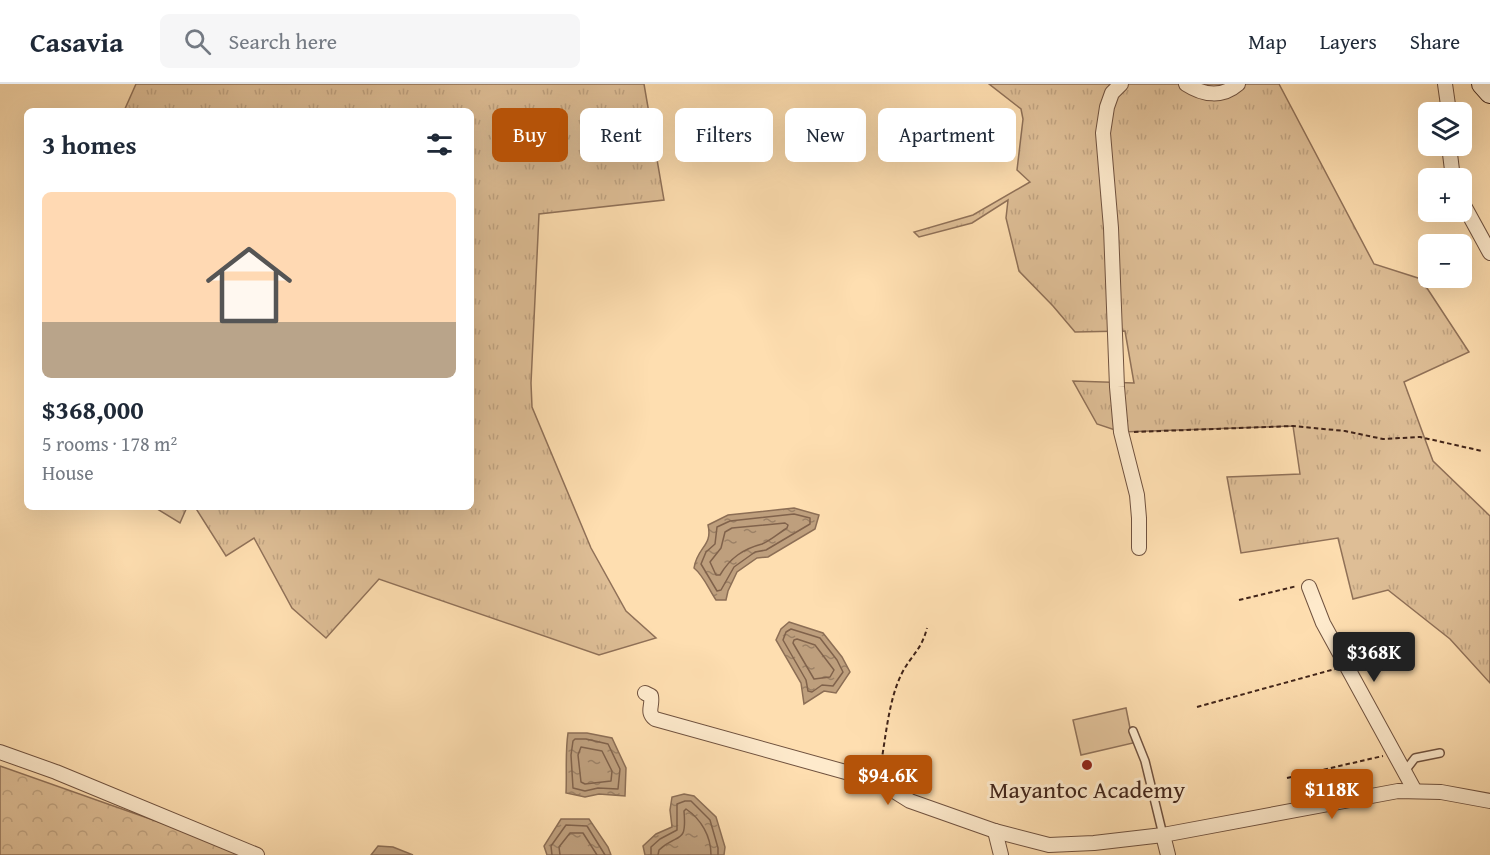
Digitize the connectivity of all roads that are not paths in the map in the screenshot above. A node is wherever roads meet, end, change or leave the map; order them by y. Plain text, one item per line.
1 (1121, 84) edge
2 (1186, 84) edge
3 (1238, 84) edge
4 (1445, 84) edge
5 (1482, 84) edge
6 (1490, 93) edge
7 (1448, 102) edge
8 (1472, 220) edge
9 (1490, 253) edge
10 (1138, 548) dead end
11 (1309, 587) road end
12 (645, 693) dead end
13 (1133, 731) dead end
14 (0, 752) edge
15 (1440, 753) dead end
16 (1405, 771) junction
17 (1415, 791) junction
18 (1490, 801) edge
19 (995, 831) junction
20 (1162, 835) junction
21 (1097, 849) edge
22 (257, 855) edge
23 (1001, 855) edge
24 (1168, 855) edge

1 - 10 street
2 - 3 street
4 - 7 street
5 - 6 main road
8 - 9 street
11 - 16 street
12 - 19 street
13 - 20 lane
14 - 22 street
15 - 16 lane
16 - 17 street
17 - 18 street
17 - 20 street
19 - 21 street
19 - 23 street
20 - 21 street
20 - 24 street

